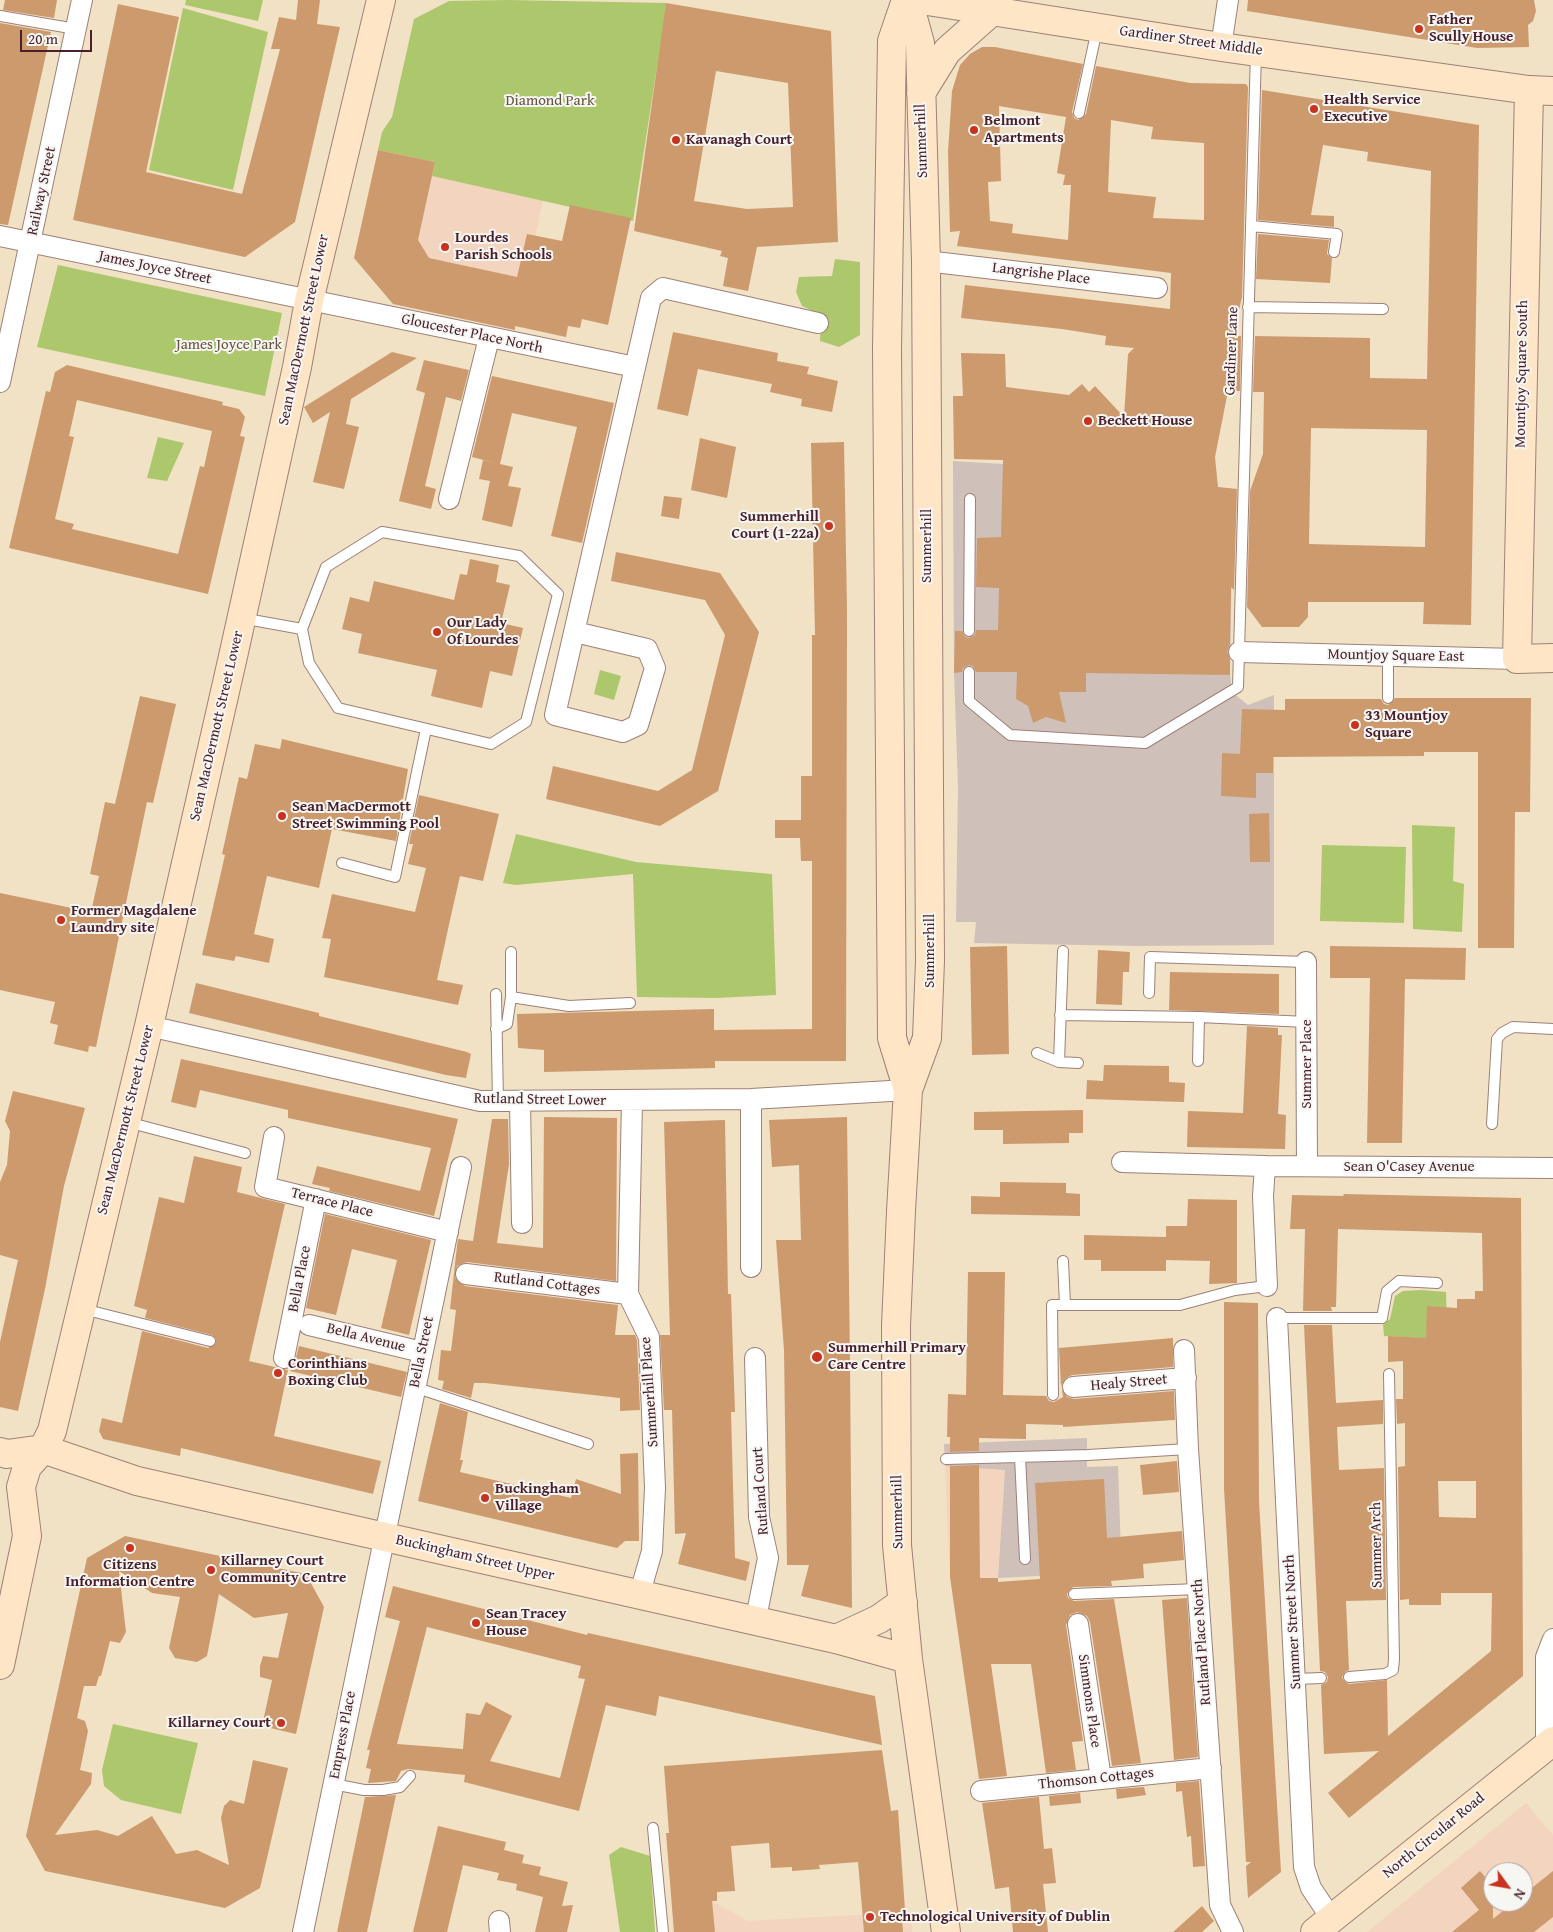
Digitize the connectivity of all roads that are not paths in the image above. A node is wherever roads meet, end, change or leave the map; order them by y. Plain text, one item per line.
1 (82, 0) edge
2 (381, 0) edge
3 (907, 0) edge
4 (921, 0) edge
5 (1228, 0) edge
6 (991, 12) junction
7 (0, 16) edge
8 (1098, 28) junction
9 (76, 29) junction
10 (1221, 47) junction
11 (1256, 51) junction
12 (1541, 90) edge
13 (921, 93) junction
14 (1079, 114) dead end
15 (1251, 226) junction
16 (0, 236) edge
17 (31, 242) junction
18 (1334, 252) dead end
19 (926, 261) junction
20 (1157, 288) dead end
21 (309, 301) junction
22 (1248, 307) junction
23 (1383, 309) dead end
24 (818, 324) dead end
25 (489, 338) junction
26 (635, 367) junction
27 (0, 382) edge
28 (450, 498) dead end
29 (970, 499) dead end
30 (242, 618) junction
31 (302, 629) junction
32 (970, 630) dead end
33 (575, 632) junction
34 (1238, 652) junction
35 (1388, 656) junction
36 (1553, 658) edge
37 (1517, 659) junction
38 (970, 672) dead end
39 (1388, 698) dead end
40 (426, 729) junction
41 (342, 864) dead end
42 (1063, 951) dead end
43 (512, 952) dead end
44 (1306, 962) joint
45 (1149, 993) dead end
46 (496, 994) dead end
47 (511, 997) junction
48 (630, 1003) dead end
49 (1060, 1015) junction
50 (1199, 1017) junction
51 (1307, 1022) junction
52 (149, 1026) junction
53 (496, 1029) junction
54 (1553, 1029) edge
55 (1037, 1053) dead end
56 (1198, 1061) dead end
57 (1059, 1062) junction
58 (1078, 1063) dead end
59 (908, 1090) junction
60 (751, 1099) junction
61 (520, 1101) junction
62 (632, 1101) junction
63 (498, 1102) junction
64 (126, 1121) junction
65 (1492, 1124) dead end
66 (274, 1137) dead end
67 (245, 1153) dead end
68 (1122, 1162) dead end
69 (1265, 1166) junction
70 (1307, 1166) junction
71 (461, 1167) dead end
72 (1553, 1168) edge
73 (316, 1199) junction
74 (522, 1223) dead end
75 (448, 1232) junction
76 (1063, 1260) dead end
77 (751, 1267) dead end
78 (466, 1274) dead end
79 (1438, 1283) dead end
80 (1267, 1286) joint
81 (628, 1294) junction
82 (1065, 1304) junction
83 (81, 1309) junction
84 (1277, 1318) joint
85 (309, 1325) dead end
86 (210, 1341) dead end
87 (1184, 1350) dead end
88 (422, 1352) junction
89 (284, 1358) dead end
90 (755, 1358) dead end
91 (1389, 1374) dead end
92 (1186, 1378) junction
93 (414, 1387) junction
94 (1073, 1387) dead end
95 (1053, 1395) dead end
96 (588, 1444) dead end
97 (43, 1449) junction
98 (1188, 1449) junction
99 (0, 1452) edge
100 (1020, 1457) junction
101 (946, 1458) dead end
102 (383, 1538) junction
103 (1025, 1559) dead end
104 (1198, 1589) junction
105 (1074, 1594) dead end
106 (639, 1596) junction
107 (903, 1602) junction
108 (755, 1623) junction
109 (1078, 1624) dead end
110 (3, 1632) edge
111 (836, 1639) junction
112 (1553, 1639) edge
113 (908, 1659) junction
114 (0, 1665) edge
115 (1349, 1677) dead end
116 (1321, 1678) dead end
117 (1296, 1679) junction
118 (1550, 1743) edge
119 (1211, 1768) junction
120 (410, 1776) dead end
121 (1101, 1779) junction
122 (333, 1784) junction
123 (981, 1791) dead end
124 (653, 1828) dead end
125 (1323, 1925) edge
126 (303, 1932) edge
127 (663, 1932) edge
128 (946, 1932) edge
129 (1233, 1932) edge

1 - 9 street, Railway Street
2 - 21 main road, Sean MacDermott Street Lower
3 - 13 main road, Summerhill
3 - 59 main road, Summerhill
4 - 6 main road, Gardiner Street Middle
5 - 10 street
6 - 8 main road, Gardiner Street Middle
6 - 13 main road
7 - 9 lane
8 - 10 main road, Gardiner Street Middle
8 - 14 lane
9 - 17 street, Railway Street
10 - 11 main road, Gardiner Street Middle
11 - 12 main road, Gardiner Street Middle
11 - 15 lane, Gardiner Lane
12 - 37 main road, Mountjoy Square South
13 - 19 main road, Summerhill
15 - 18 lane
15 - 22 lane, Gardiner Lane
16 - 17 street, James Joyce Street
17 - 21 street, James Joyce Street
17 - 27 street, Railway Street
19 - 20 street, Langrishe Place
19 - 59 main road, Summerhill
21 - 25 street, Gloucester Place North
21 - 30 main road, Sean MacDermott Street Lower
22 - 23 lane
22 - 34 lane, Gardiner Lane
24 - 26 street
25 - 26 street, Gloucester Place North
25 - 28 street
26 - 33 street
29 - 32 lane
30 - 31 lane
30 - 52 main road, Sean MacDermott Street Lower
31 - 40 lane
31 - 40 lane
33 - 33 street
34 - 35 street, Mountjoy Square East
34 - 38 lane, Gardiner Lane
35 - 37 street, Mountjoy Square East
35 - 39 lane
36 - 37 main road, Mountjoy Square East
40 - 41 lane
42 - 49 lane
43 - 47 lane
44 - 45 lane
44 - 51 street, Summer Place
46 - 53 lane
47 - 48 lane
47 - 53 lane
49 - 50 lane
49 - 57 lane
50 - 51 lane
50 - 56 lane
51 - 70 street, Summer Place
52 - 63 street, Rutland Street Lower
52 - 64 main road, Sean MacDermott Street Lower
53 - 63 lane
54 - 65 lane
55 - 57 lane
57 - 58 lane
59 - 60 street, Rutland Street Lower
59 - 107 main road, Summerhill
60 - 62 street, Rutland Street Lower
60 - 77 street
61 - 62 street, Rutland Street Lower
61 - 63 street, Rutland Street Lower
61 - 74 street
62 - 81 street, Summerhill Place
64 - 67 lane
64 - 83 main road, Sean MacDermott Street Lower
66 - 73 street, Terrace Place
68 - 69 street, Sean O'Casey Avenue
69 - 70 street, Sean O'Casey Avenue
69 - 80 street
70 - 72 street, Sean O'Casey Avenue
71 - 75 street, Bella Street
73 - 75 street, Terrace Place
73 - 89 street, Bella Place
75 - 88 street, Bella Street
76 - 82 lane
78 - 81 street, Rutland Cottages
79 - 84 lane
80 - 82 lane
81 - 106 street, Summerhill Place
82 - 95 lane
83 - 86 lane
83 - 97 main road, Sean MacDermott Street Lower
84 - 117 street, Summer Street North
85 - 88 street, Bella Avenue
87 - 92 street, Rutland Place North
88 - 93 street, Bella Street
90 - 108 street, Rutland Court
91 - 115 lane, Summer Arch
92 - 94 street, Healy Street
92 - 98 street, Rutland Place North
93 - 96 lane
93 - 102 street, Bella Street
97 - 99 main road
97 - 102 main road, Buckingham Street Upper
97 - 110 main road, Sean MacDermott Street Lower
98 - 100 lane
98 - 104 street, Rutland Place North
100 - 101 lane
100 - 103 lane
102 - 106 main road, Buckingham Street Upper
102 - 122 street, Empress Place
104 - 105 lane
104 - 119 street, Rutland Place North
106 - 108 main road, Buckingham Street Upper
107 - 111 main road
107 - 113 main road, Summerhill
108 - 111 main road, Buckingham Street Upper
109 - 121 street, Simmons Place
110 - 114 main road, Sean MacDermott Street Lower
111 - 113 main road, Buckingham Street Upper
112 - 118 street
113 - 128 main road, Summerhill
116 - 117 lane
117 - 125 street, Summer Street North
118 - 125 main road, North Circular Road
119 - 121 street, Thomson Cottages
119 - 129 street, Rutland Place North
120 - 122 lane
121 - 123 street, Thomson Cottages
122 - 126 street, Empress Place
124 - 127 lane

